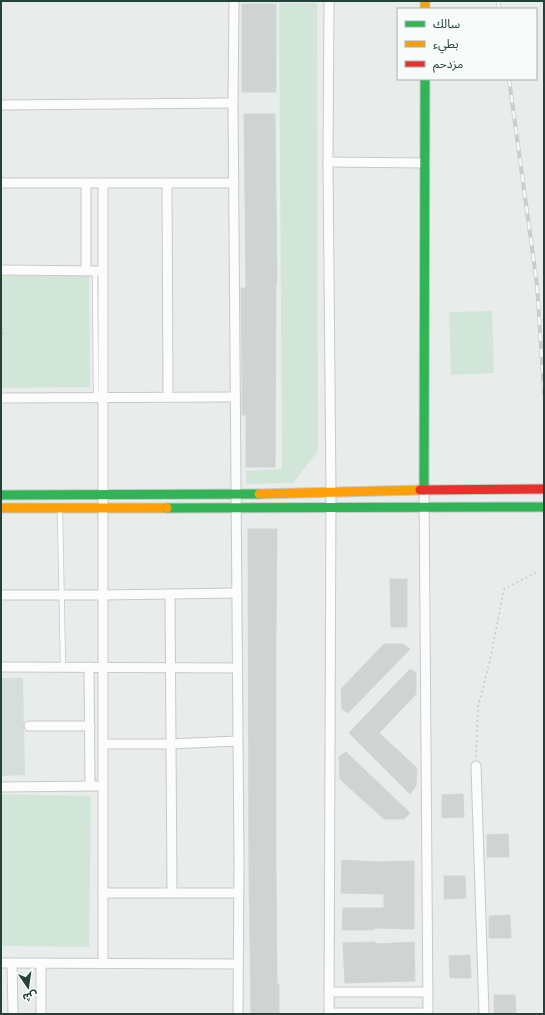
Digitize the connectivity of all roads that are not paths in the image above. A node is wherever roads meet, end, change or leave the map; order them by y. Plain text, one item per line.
1 (234, 1) edge
2 (329, 1) edge
3 (425, 80) edge
4 (233, 103) junction
5 (1, 105) edge
6 (328, 162) junction
7 (425, 163) junction
8 (86, 183) junction
9 (103, 183) junction
10 (167, 183) junction
11 (234, 183) junction
12 (1, 184) edge
13 (1, 270) edge
14 (95, 271) junction
15 (100, 397) junction
16 (168, 397) junction
17 (235, 397) junction
18 (1, 398) edge
19 (544, 489) edge
20 (424, 490) junction
21 (331, 492) junction
22 (236, 494) junction
23 (1, 495) edge
24 (103, 495) junction
25 (331, 507) junction
26 (424, 507) junction
27 (544, 507) edge
28 (1, 508) edge
29 (103, 508) junction
30 (236, 508) junction
31 (60, 512) dead end
32 (237, 593) junction
33 (170, 594) junction
34 (1, 595) edge
35 (62, 595) junction
36 (103, 595) junction
37 (1, 667) edge
38 (63, 667) junction
39 (89, 667) junction
40 (103, 667) junction
41 (171, 668) junction
42 (237, 668) junction
43 (30, 726) dead end
44 (90, 726) junction
45 (237, 741) junction
46 (103, 744) junction
47 (171, 744) junction
48 (476, 766) road end
49 (90, 786) junction
50 (103, 786) junction
51 (1, 787) edge
52 (172, 892) junction
53 (103, 893) junction
54 (238, 893) junction
55 (1, 963) edge
56 (12, 963) junction
57 (41, 963) junction
58 (103, 963) junction
59 (237, 964) junction
60 (329, 992) junction
61 (428, 992) junction
62 (13, 1014) edge
63 (41, 1014) edge
64 (238, 1014) edge
65 (329, 1014) edge
66 (484, 1014) edge

1 - 4 street
2 - 6 street
3 - 7 street
4 - 5 street
4 - 11 street
6 - 7 street
6 - 21 street
7 - 20 street
8 - 9 street
8 - 12 street
8 - 14 street
9 - 10 street
9 - 14 street
10 - 11 street
10 - 16 street
11 - 17 street
13 - 14 street
14 - 15 street
15 - 16 street
15 - 18 street
15 - 24 street
16 - 17 street
17 - 22 street
19 - 20 street
20 - 21 street
20 - 26 street
21 - 22 street
21 - 25 street
22 - 24 street
22 - 30 street
23 - 24 street
24 - 29 street
25 - 26 street
25 - 30 street
25 - 60 street
26 - 27 street
26 - 61 street
28 - 29 street
29 - 30 street
29 - 36 street
30 - 32 street
31 - 35 lane
32 - 33 street
32 - 42 street
33 - 36 street
33 - 41 street
34 - 35 street
35 - 36 street
35 - 38 lane
36 - 40 street
37 - 38 street
38 - 39 street
39 - 40 street
39 - 44 street
40 - 41 street
40 - 46 street
41 - 42 street
41 - 47 street
42 - 45 street
43 - 44 street
44 - 49 street
45 - 47 street
45 - 54 street
46 - 47 street
46 - 50 street
47 - 52 street
48 - 66 street
49 - 50 street
49 - 51 street
50 - 53 street
52 - 53 street
52 - 54 street
53 - 58 street
54 - 59 street
55 - 56 street
56 - 57 street
56 - 62 street
57 - 58 street
57 - 63 street
58 - 59 street
59 - 64 street
60 - 61 street
60 - 65 street
61 - 65 street

